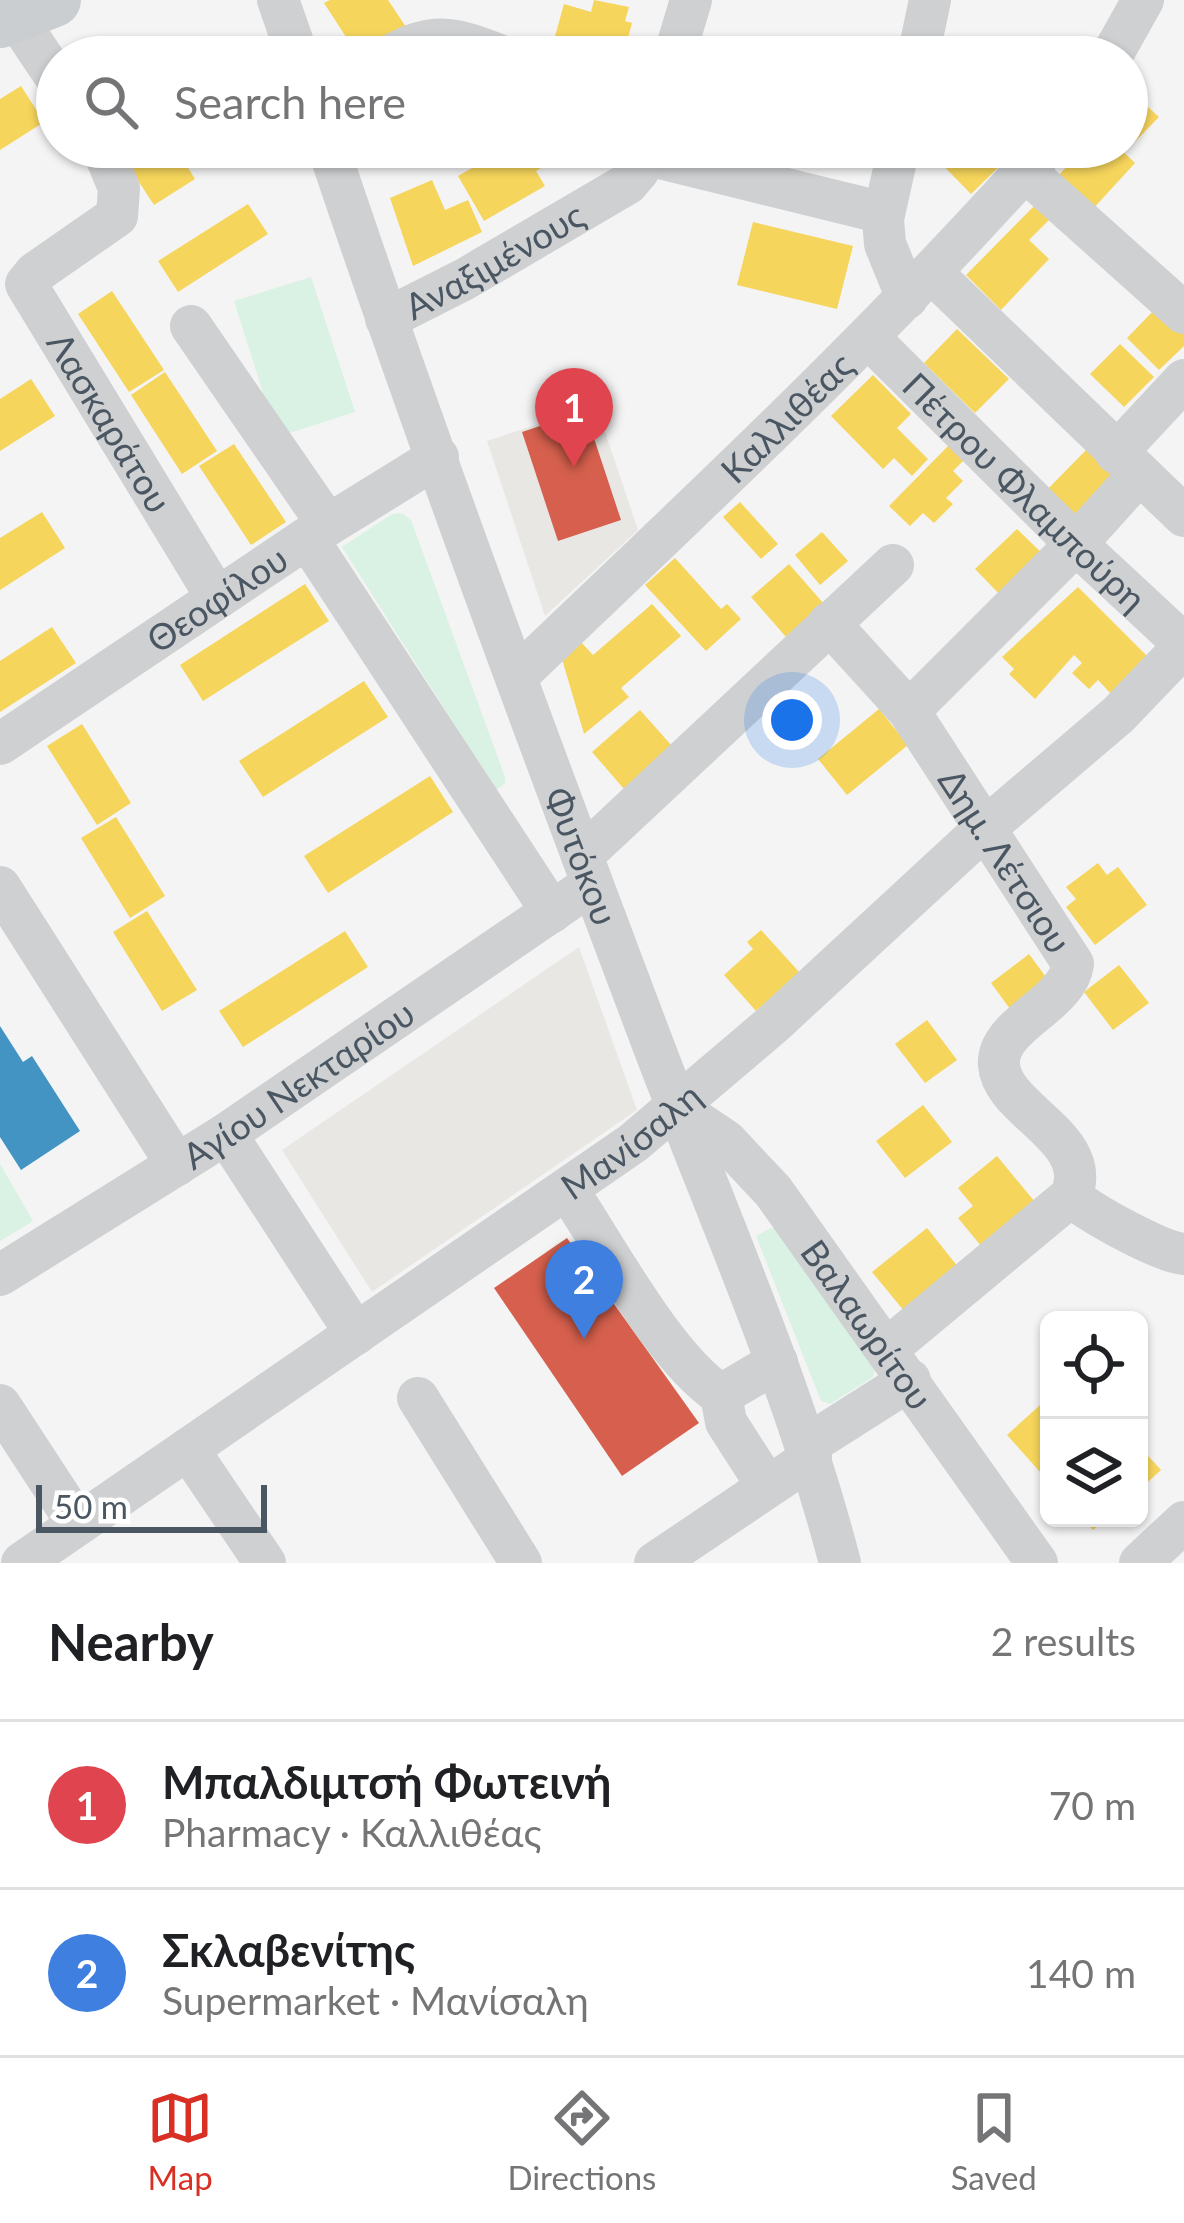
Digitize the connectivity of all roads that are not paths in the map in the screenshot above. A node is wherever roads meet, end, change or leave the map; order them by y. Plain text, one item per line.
1 (278, 0) edge
2 (691, 0) edge
3 (930, 0) edge
4 (1143, 0) edge
5 (291, 36) edge
6 (680, 36) edge
7 (922, 36) edge
8 (1123, 36) edge
9 (113, 168) edge
10 (335, 168) edge
11 (640, 168) edge
12 (713, 168) edge
13 (894, 168) edge
14 (1028, 168) edge
15 (1045, 168) edge
16 (884, 213) junction
17 (920, 286) junction
18 (1184, 313) edge
19 (386, 319) junction
20 (191, 326) dead end
21 (869, 338) junction
22 (1184, 380) edge
23 (438, 457) junction
24 (1128, 464) junction
25 (1184, 516) edge
26 (318, 531) junction
27 (1076, 544) junction
28 (893, 566) dead end
29 (217, 598) junction
30 (829, 623) junction
31 (1184, 645) edge
32 (516, 677) junction
33 (909, 711) junction
34 (0, 744) edge
35 (983, 830) junction
36 (587, 870) junction
37 (0, 887) edge
38 (552, 912) junction
39 (677, 1108) junction
40 (226, 1134) junction
41 (177, 1165) junction
42 (568, 1189) junction
43 (1071, 1196) junction
44 (1184, 1255) edge
45 (0, 1275) edge
46 (356, 1334) junction
47 (777, 1362) junction
48 (898, 1364) junction
49 (722, 1396) junction
50 (418, 1398) dead end
51 (0, 1405) edge
52 (188, 1449) junction
53 (808, 1452) junction
54 (767, 1486) junction
55 (1184, 1522) edge
56 (77, 1523) junction
57 (22, 1563) edge
58 (265, 1563) edge
59 (520, 1563) edge
60 (655, 1563) edge
61 (840, 1563) edge
62 (1037, 1563) edge
63 (1140, 1563) edge

1 - 5 street
2 - 6 street
3 - 7 street
4 - 8 street
9 - 29 street, Λασκαράτου
10 - 19 street, Φυτόκου
11 - 19 street, Αναξιμένους
12 - 16 street
13 - 16 street
14 - 17 street, Καλλιθέας
15 - 18 street
16 - 17 street
17 - 21 street, Καλλιθέας
17 - 24 street
19 - 23 street, Φυτόκου
20 - 26 street
21 - 27 street, Πέτρου Φλαμπούρη
21 - 32 street, Καλλιθέας
22 - 24 street
23 - 26 street, Θεοφίλου
23 - 32 street, Φυτόκου
24 - 25 street
24 - 27 street
26 - 29 street, Θεοφίλου
26 - 38 street
27 - 31 street, Πέτρου Φλαμπούρη
27 - 33 street
28 - 30 street, Αγίου Νεκταρίου
29 - 34 street, Θεοφίλου
30 - 33 street, Δημ. Λέτσιου
30 - 36 street, Αγίου Νεκταρίου
31 - 35 street, Μανίσαλη
32 - 36 street, Φυτόκου
33 - 35 street, Δημ. Λέτσιου
35 - 39 street, Μανίσαλη
35 - 43 street, Δημ. Λέτσιου
36 - 38 street, Αγίου Νεκταρίου
36 - 39 street, Φυτόκου
37 - 41 street
38 - 40 street, Αγίου Νεκταρίου
39 - 42 street, Μανίσαλη
39 - 47 street, Φυτόκου
39 - 48 street, Βαλαωρίτου
40 - 41 street, Αγίου Νεκταρίου
40 - 46 street
41 - 45 street, Αγίου Νεκταρίου
42 - 46 street, Μανίσαλη
42 - 49 street
43 - 44 street
43 - 48 street
46 - 52 street, Μανίσαλη
47 - 49 street
47 - 53 street, Φυτόκου
48 - 53 street
48 - 62 street, Βαλαωρίτου
49 - 54 street
50 - 59 street
51 - 56 street
52 - 56 street, Μανίσαλη
52 - 58 street
53 - 54 street
53 - 61 street, Φυτόκου
54 - 60 street
55 - 63 street
56 - 57 street, Μανίσαλη

